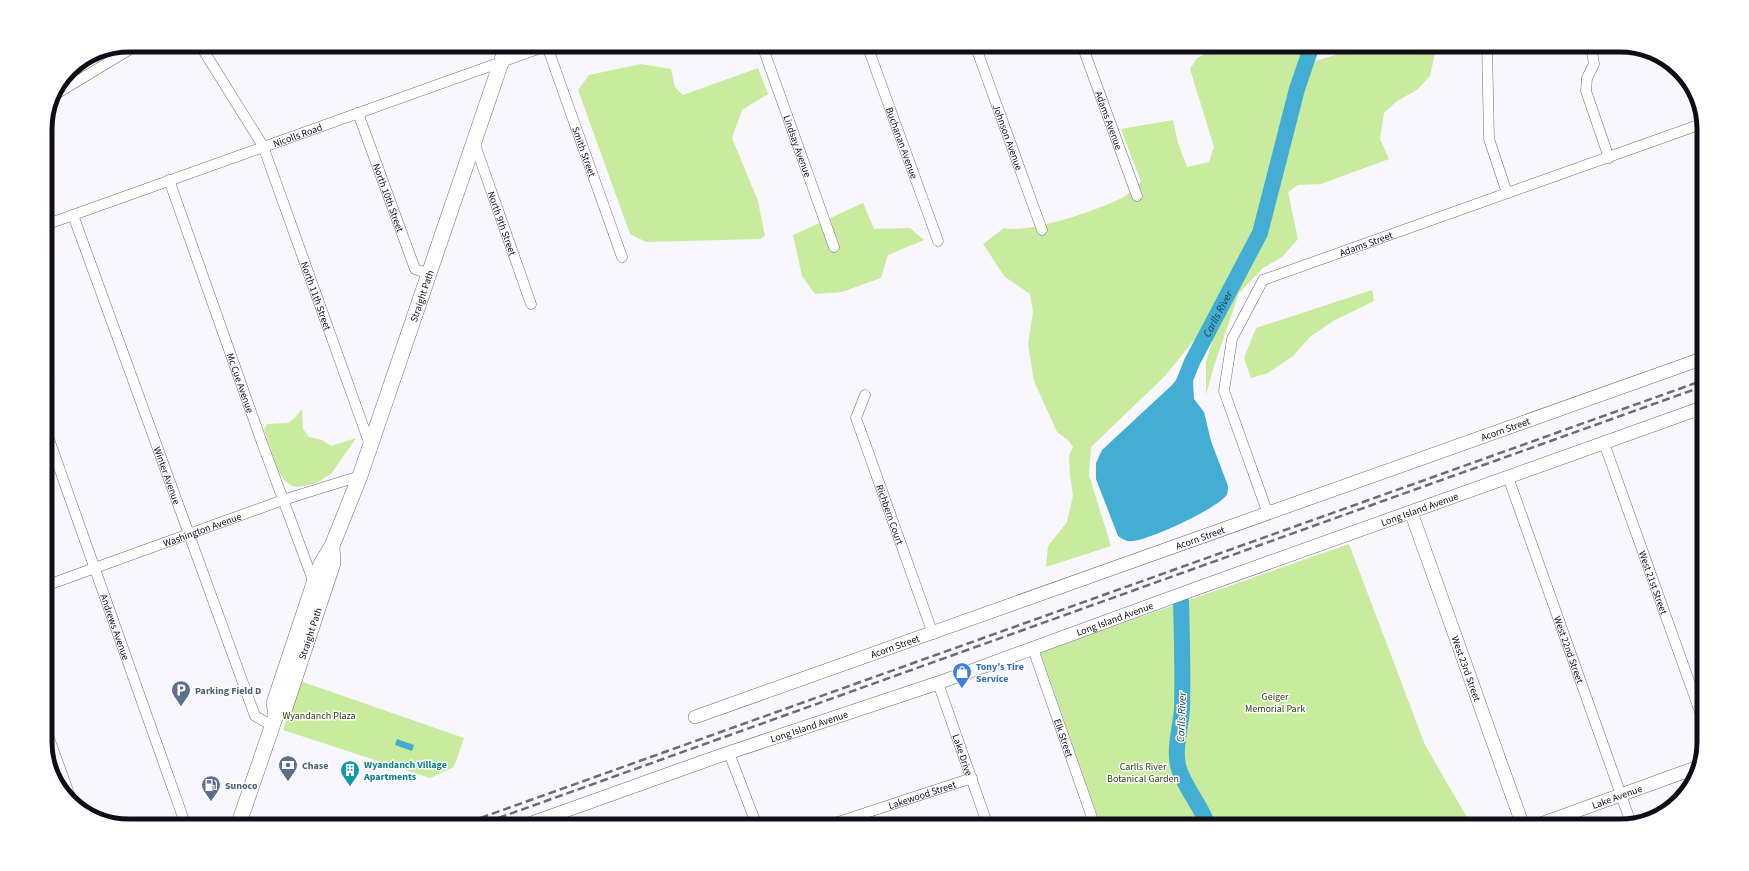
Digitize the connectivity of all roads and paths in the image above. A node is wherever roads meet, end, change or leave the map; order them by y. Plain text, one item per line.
1 (125, 52) edge
2 (204, 52) edge
3 (505, 52) edge
4 (528, 52) edge
5 (550, 52) edge
6 (764, 52) edge
7 (870, 52) edge
8 (978, 52) edge
9 (1085, 52) edge
10 (1487, 52) edge
11 (1592, 52) edge
12 (502, 61) junction
13 (62, 90) edge
14 (358, 113) junction
15 (1697, 127) edge
16 (474, 142) junction
17 (263, 146) junction
18 (1609, 158) junction
19 (169, 180) junction
20 (1507, 193) junction
21 (1137, 196) dead end
22 (73, 214) junction
23 (52, 222) edge
24 (1042, 230) dead end
25 (938, 241) dead end
26 (834, 247) dead end
27 (622, 257) dead end
28 (428, 274) junction
29 (531, 304) dead end
30 (1697, 361) edge
31 (865, 395) dead end
32 (1697, 409) edge
33 (1604, 443) junction
34 (370, 445) junction
35 (52, 448) edge
36 (360, 476) junction
37 (1508, 477) junction
38 (283, 500) junction
39 (1411, 512) junction
40 (1268, 514) junction
41 (189, 535) junction
42 (332, 546) junction
43 (95, 568) junction
44 (52, 583) edge
45 (314, 583) junction
46 (933, 634) junction
47 (1033, 649) junction
48 (938, 683) junction
49 (1697, 703) edge
50 (695, 717) dead end
51 (275, 721) junction
52 (52, 746) edge
53 (729, 753) junction
54 (1692, 769) edge
55 (972, 778) junction
56 (67, 787) edge
57 (1621, 795) junction
58 (184, 819) edge
59 (240, 819) edge
60 (543, 819) edge
61 (754, 819) edge
62 (847, 819) edge
63 (986, 819) edge
64 (1093, 819) edge
65 (1521, 819) edge
66 (1554, 819) edge
67 (1629, 819) edge

1 - 13 street
2 - 17 street, North 11th Street
3 - 12 main road, Straight Path
4 - 12 street, Nicolls Road
5 - 27 street, Smith Street
6 - 26 street, Lindsay Avenue
7 - 25 street, Buchanan Avenue
8 - 24 street, Johnson Avenue
9 - 21 street, Adams Avenue
10 - 20 street
11 - 18 street
12 - 14 street, Nicolls Road
12 - 16 main road, Straight Path
14 - 17 street, Nicolls Road
14 - 28 street, North 10th Street
15 - 18 street, Adams Street
16 - 28 main road, Straight Path
16 - 29 street, North 9th Street
17 - 19 street, Nicolls Road
17 - 34 street, North 11th Street
18 - 20 street, Adams Street
19 - 22 street, Nicolls Road
19 - 38 street, Mc Cue Avenue
20 - 40 street, Adams Street
22 - 23 street, Nicolls Road
22 - 41 street, Winter Avenue
28 - 34 main road, Straight Path
30 - 40 street, Acorn Street
31 - 46 street, Richbern Court
32 - 33 street, Long Island Avenue
33 - 37 street, Long Island Avenue
33 - 49 street, West 21st Street
34 - 36 main road, Straight Path
35 - 43 street, Andrews Avenue
36 - 38 street, Washington Avenue
36 - 42 main road, Straight Path
37 - 39 street, Long Island Avenue
37 - 57 street, West 22nd Street
38 - 41 street, Washington Avenue
38 - 45 street, Mc Cue Avenue
39 - 47 street, Long Island Avenue
39 - 65 street, West 23rd Street
40 - 46 street, Acorn Street
41 - 43 street, Washington Avenue
41 - 51 street, Winter Avenue
42 - 45 main road, Straight Path
42 - 51 main road, Straight Path
43 - 44 street, Washington Avenue
43 - 58 street, Andrews Avenue
45 - 51 main road, Straight Path
46 - 50 street, Acorn Street
47 - 48 street, Long Island Avenue
47 - 64 street, Elk Street
48 - 53 street, Long Island Avenue
48 - 55 street, Lake Drive
51 - 59 main road, Straight Path
52 - 56 street
53 - 60 street, Long Island Avenue
53 - 61 street
54 - 57 street, Lake Avenue
55 - 62 street, Lakewood Street
55 - 63 street, Lake Drive
57 - 66 street, Lake Avenue
57 - 67 street, West 22nd Street

